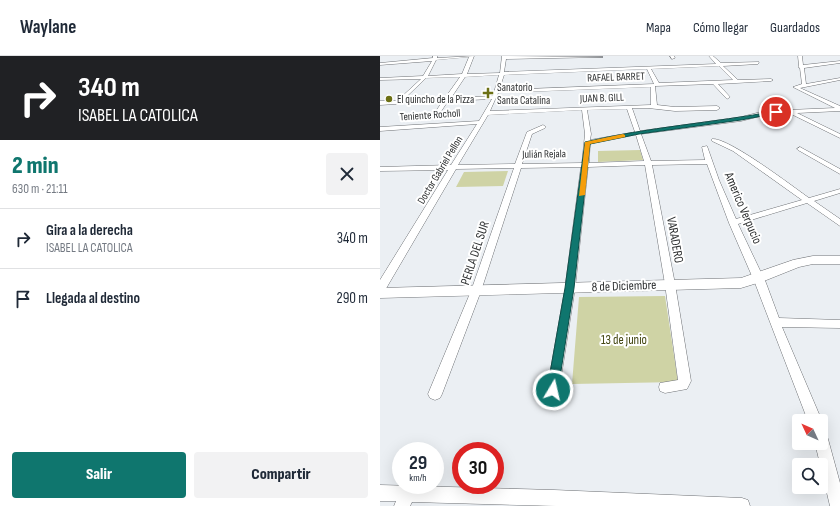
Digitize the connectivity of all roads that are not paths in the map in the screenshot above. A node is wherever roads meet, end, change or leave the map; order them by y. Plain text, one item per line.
1 (392, 56) edge
2 (472, 56) edge
3 (711, 56) edge
4 (800, 56) edge
5 (504, 57) edge
6 (602, 57) edge
7 (435, 58) edge
8 (840, 62) edge
9 (394, 63) junction
10 (568, 63) dead end
11 (758, 63) dead end
12 (382, 64) edge
13 (719, 64) junction
14 (648, 67) junction
15 (800, 68) junction
16 (389, 70) dead end
17 (570, 70) junction
18 (502, 73) junction
19 (384, 74) dead end
20 (464, 75) junction
21 (570, 76) dead end
22 (425, 77) junction
23 (380, 78) edge
24 (840, 79) edge
25 (771, 80) dead end
26 (736, 81) junction
27 (571, 82) dead end
28 (714, 82) junction
29 (655, 85) junction
30 (804, 85) junction
31 (572, 88) junction
32 (496, 94) junction
33 (727, 97) dead end
34 (448, 100) junction
35 (398, 102) junction
36 (380, 103) edge
37 (654, 106) junction
38 (629, 107) junction
39 (584, 108) junction
40 (717, 108) dead end
41 (840, 108) edge
42 (790, 111) junction
43 (487, 113) junction
44 (436, 115) dead end
45 (482, 122) junction
46 (543, 127) dead end
47 (380, 129) edge
48 (639, 133) junction
49 (840, 136) edge
50 (714, 140) dead end
51 (587, 143) junction
52 (705, 147) dead end
53 (800, 149) dead end
54 (709, 162) junction
55 (648, 163) junction
56 (585, 164) junction
57 (517, 165) junction
58 (455, 167) junction
59 (381, 171) edge
60 (840, 172) edge
61 (840, 191) edge
62 (808, 201) junction
63 (733, 222) junction
64 (840, 223) edge
65 (840, 260) edge
66 (759, 278) junction
67 (670, 284) junction
68 (570, 288) junction
69 (380, 289) edge
70 (476, 291) junction
71 (380, 293) edge
72 (775, 322) junction
73 (840, 324) edge
74 (665, 387) dead end
75 (553, 390) dead end
76 (435, 394) dead end
77 (813, 414) edge
78 (824, 450) edge
79 (380, 493) edge
80 (405, 500) edge
81 (553, 502) edge
82 (742, 506) edge
83 (838, 506) edge

1 - 12 street
2 - 7 street
2 - 20 street
3 - 13 street
4 - 15 street
5 - 6 street
5 - 18 street, Doctor Gabriel Pellon
7 - 9 street
7 - 22 street
8 - 15 street
9 - 12 street
9 - 16 street
10 - 17 street
11 - 13 street
13 - 14 street
13 - 26 street
14 - 17 street
14 - 29 street
15 - 30 street
17 - 18 street
17 - 21 street
18 - 20 street
18 - 32 street, Doctor Gabriel Pellon
19 - 23 street
20 - 22 street
20 - 34 street
22 - 23 street
22 - 35 street
24 - 30 street
25 - 26 street, RAFAEL BARRET
26 - 28 street, RAFAEL BARRET
27 - 31 street
28 - 29 street, RAFAEL BARRET
28 - 33 street
29 - 31 street, RAFAEL BARRET
29 - 37 street
30 - 41 street
31 - 32 street, RAFAEL BARRET
32 - 34 street, RAFAEL BARRET
32 - 43 street, Doctor Gabriel Pellon
34 - 35 street, RAFAEL BARRET
34 - 44 street
35 - 36 street, RAFAEL BARRET
37 - 38 street, JUAN B. GILL
37 - 40 street, JUAN B. GILL
38 - 39 street, JUAN B. GILL
38 - 48 street, VARADERO
39 - 43 street, JUAN B. GILL
39 - 51 street
41 - 42 street
42 - 48 street
42 - 49 street
43 - 45 street, Doctor Gabriel Pellon
45 - 47 street, Teniente Rocholl
45 - 58 street, Doctor Gabriel Pellon
46 - 57 street, PERLA DEL SUR
48 - 51 street
48 - 55 street, VARADERO
50 - 62 street
51 - 56 street
52 - 54 street, Americo Verpucio
53 - 60 street
54 - 55 street, Julián Rejala
54 - 63 street, Americo Verpucio
55 - 56 street, Julián Rejala
55 - 67 street, VARADERO
56 - 57 street, Julián Rejala
56 - 68 street
57 - 58 street, Julián Rejala
57 - 70 street, PERLA DEL SUR
58 - 59 street, Julián Rejala
58 - 69 street, Doctor Gabriel Pellon
61 - 62 street
62 - 63 street
62 - 64 street
63 - 66 street, Americo Verpucio
65 - 66 main road, 8 de Diciembre
66 - 67 main road, 8 de Diciembre
66 - 72 street, Americo Verpucio
67 - 68 main road, 8 de Diciembre
67 - 74 street, VARADERO
68 - 70 main road, 8 de Diciembre
68 - 75 street
70 - 71 main road, 8 de Diciembre
70 - 76 street, PERLA DEL SUR
72 - 73 street
72 - 77 street, Americo Verpucio
78 - 83 street
79 - 80 street
80 - 81 street
81 - 82 street

